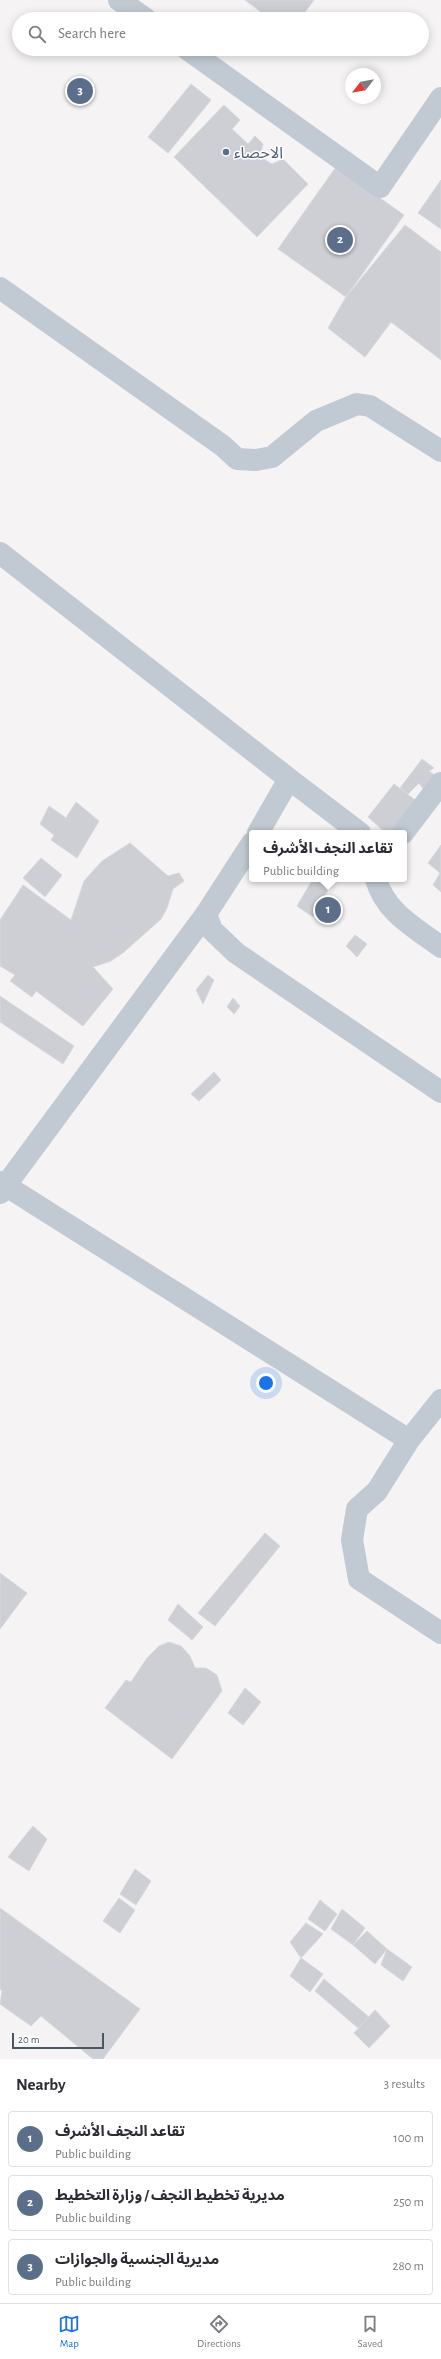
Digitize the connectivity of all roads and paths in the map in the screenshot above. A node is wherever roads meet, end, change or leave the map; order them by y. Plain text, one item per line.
1 (119, 0) edge
2 (136, 12) edge
3 (197, 56) edge
4 (441, 98) edge
5 (0, 288) edge
6 (441, 451) edge
7 (0, 553) edge
8 (289, 779) junction
9 (441, 783) edge
10 (260, 830) edge
11 (356, 830) edge
12 (405, 830) edge
13 (249, 848) edge
14 (377, 882) edge
15 (206, 914) junction
16 (441, 947) edge
17 (441, 1092) edge
18 (2, 1187) edge
19 (441, 1400) edge
20 (409, 1440) junction
21 (441, 1633) edge

1 - 2 lane
3 - 4 lane
5 - 6 lane
7 - 8 lane
8 - 10 lane
8 - 11 lane
9 - 12 lane
13 - 15 lane
14 - 16 lane
15 - 17 lane
15 - 18 lane
18 - 20 lane
19 - 20 lane
20 - 21 lane

